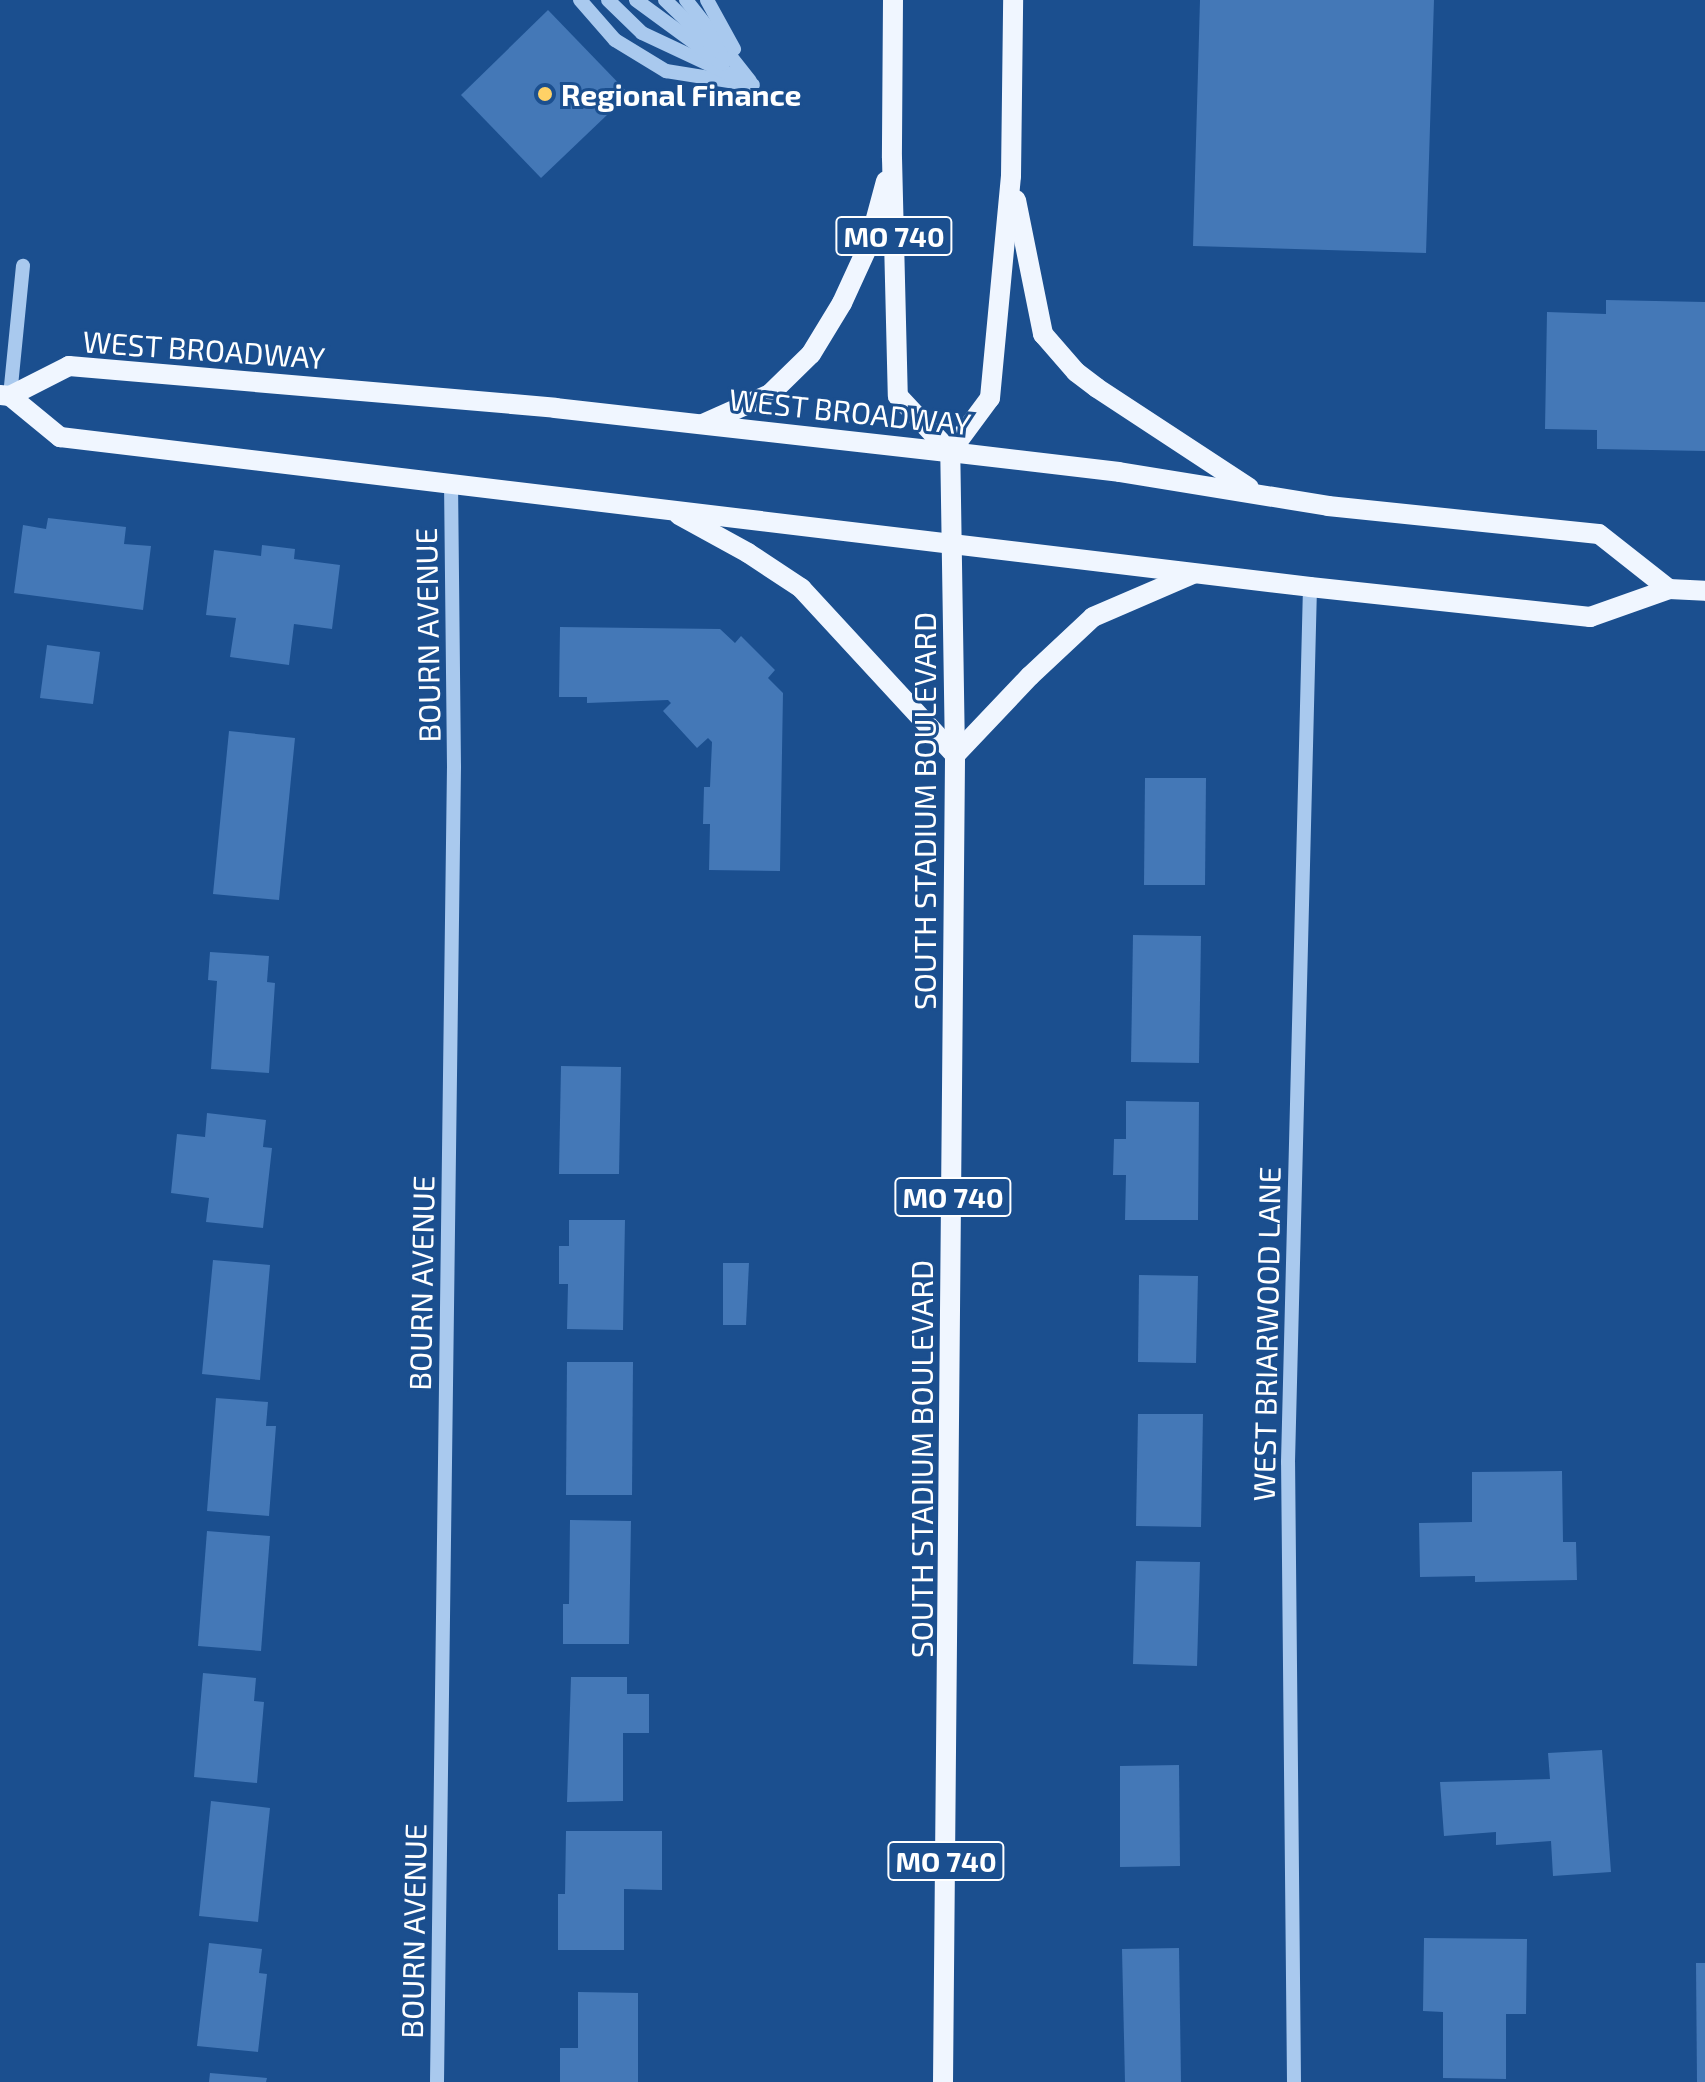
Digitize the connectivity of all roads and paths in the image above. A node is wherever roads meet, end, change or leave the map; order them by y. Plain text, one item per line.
1 (580, 0) edge
2 (608, 0) edge
3 (636, 0) edge
4 (665, 0) edge
5 (686, 0) edge
6 (707, 0) edge
7 (893, 0) edge
8 (1013, 0) edge
9 (753, 85) junction
10 (892, 158) junction
11 (1011, 176) junction
12 (23, 266) dead end
13 (5, 395) edge
14 (701, 425) junction
15 (950, 452) junction
16 (451, 484) junction
17 (1260, 494) junction
18 (669, 510) junction
19 (954, 543) junction
20 (1194, 573) junction
21 (1310, 587) junction
22 (1669, 589) junction
23 (1705, 591) edge
24 (955, 755) junction
25 (437, 2082) edge
26 (943, 2082) edge
27 (1294, 2082) edge

1 - 9 street
2 - 9 street
3 - 9 street
4 - 9 street
5 - 9 street
6 - 9 street
7 - 10 main road, MO 740
8 - 11 main road
10 - 14 main road
10 - 15 main road, MO 740
11 - 15 main road
11 - 17 main road
12 - 13 street
13 - 14 main road, WEST BROADWAY
13 - 16 main road
14 - 15 main road, WEST BROADWAY
15 - 17 main road, WEST BROADWAY
15 - 19 main road, SOUTH STADIUM BOULEVARD / MO 740
16 - 18 main road
16 - 25 street, BOURN AVENUE
17 - 22 main road, WEST BROADWAY
18 - 19 main road
18 - 24 main road
19 - 20 main road
19 - 24 main road, SOUTH STADIUM BOULEVARD / MO 740
20 - 21 main road
20 - 24 main road
21 - 22 main road
21 - 27 street, WEST BRIARWOOD LANE
22 - 23 main road
24 - 26 main road, SOUTH STADIUM BOULEVARD / MO 740

